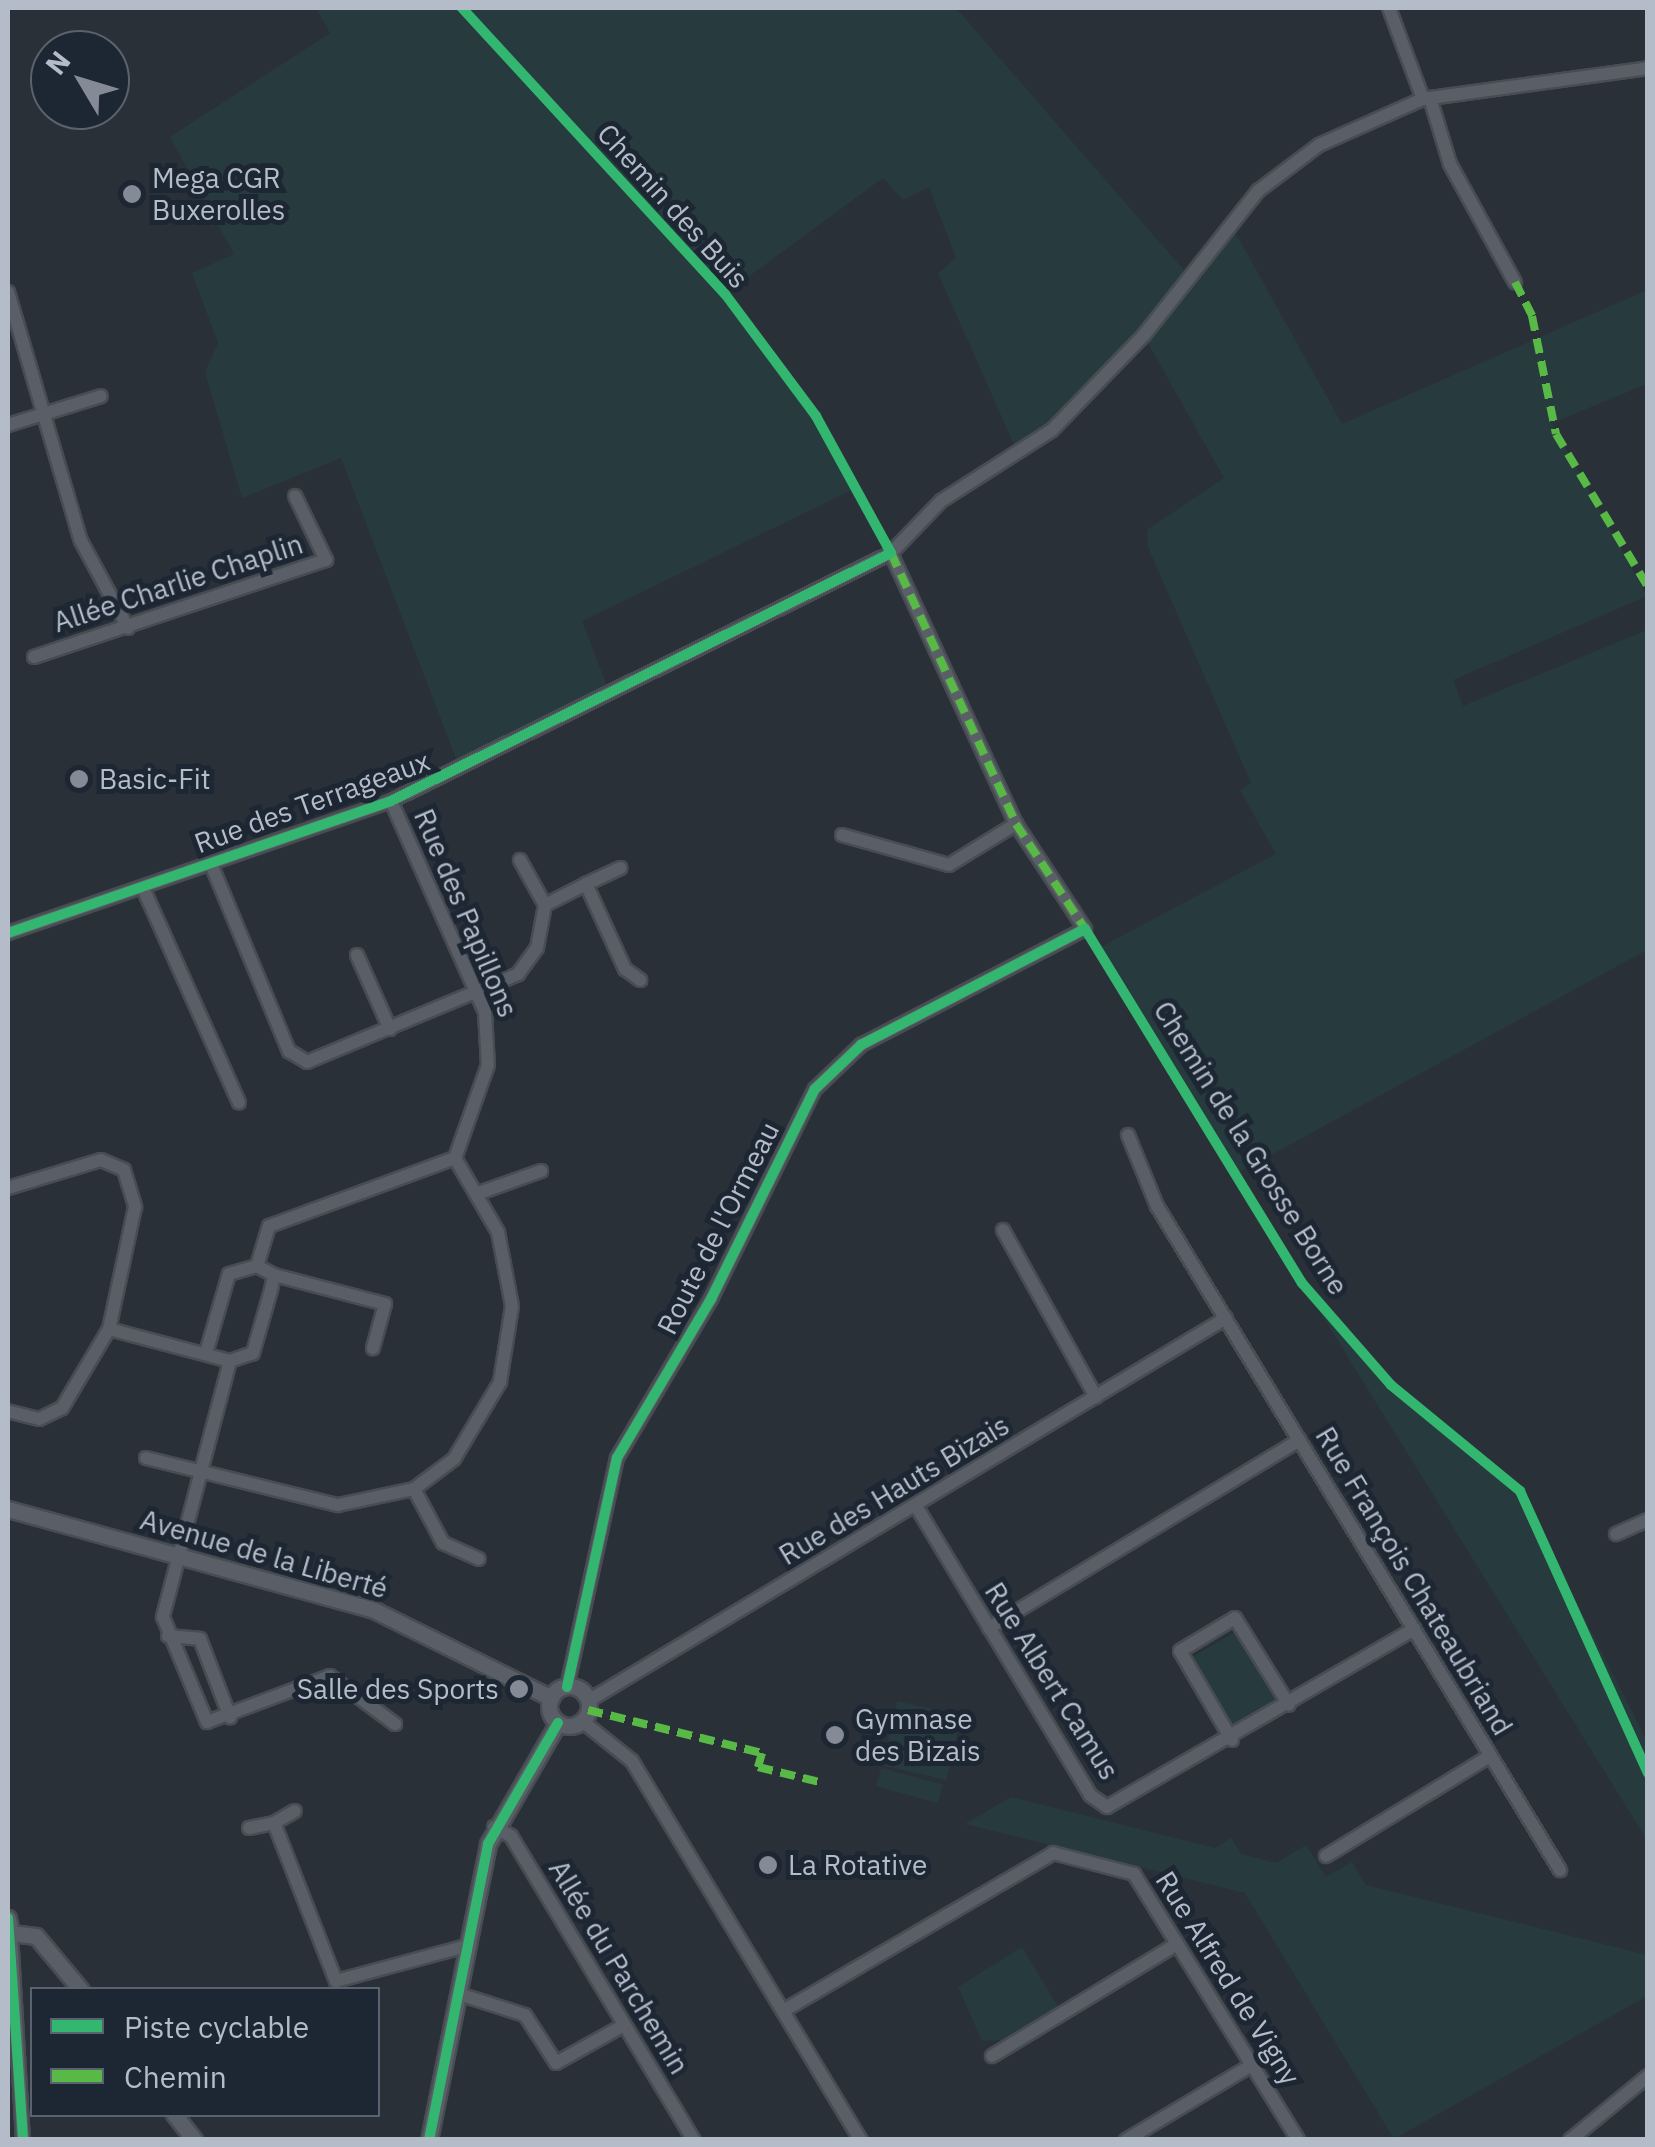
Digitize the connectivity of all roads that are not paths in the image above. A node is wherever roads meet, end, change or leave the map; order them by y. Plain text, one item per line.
1 (1389, 8) edge
2 (1648, 68) edge
3 (1427, 99) junction
4 (1515, 282) dead end
5 (8, 292) edge
6 (101, 396) dead end
7 (43, 414) junction
8 (8, 425) edge
9 (296, 496) dead end
10 (890, 554) junction
11 (128, 628) junction
12 (34, 657) dead end
13 (390, 800) junction
14 (1016, 824) junction
15 (842, 835) dead end
16 (520, 860) dead end
17 (211, 864) junction
18 (621, 868) dead end
19 (586, 884) junction
20 (143, 888) junction
21 (545, 905) junction
22 (8, 934) edge
23 (357, 954) dead end
24 (640, 980) dead end
25 (477, 992) junction
26 (390, 1029) junction
27 (239, 1104) dead end
28 (1128, 1135) dead end
29 (455, 1158) junction
30 (541, 1171) dead end
31 (8, 1188) edge
32 (479, 1193) junction
33 (1003, 1230) dead end
34 (257, 1266) junction
35 (274, 1275) junction
36 (1226, 1318) junction
37 (110, 1329) junction
38 (373, 1348) dead end
39 (206, 1353) junction
40 (230, 1362) junction
41 (1096, 1397) junction
42 (8, 1411) edge
43 (1299, 1440) junction
44 (146, 1458) dead end
45 (200, 1471) junction
46 (414, 1489) junction
47 (916, 1506) junction
48 (8, 1509) edge
49 (1648, 1520) edge
50 (1616, 1534) dead end
51 (178, 1554) junction
52 (479, 1559) dead end
53 (990, 1628) junction
54 (1414, 1629) junction
55 (168, 1636) junction
56 (566, 1687) junction
57 (550, 1698) junction
58 (588, 1702) junction
59 (1289, 1705) junction
60 (230, 1717) junction
61 (582, 1720) junction
62 (558, 1723) junction
63 (395, 1724) dead end
64 (1232, 1740) junction
65 (1490, 1756) junction
66 (295, 1811) dead end
67 (274, 1824) junction
68 (494, 1827) junction
69 (249, 1828) dead end
70 (1326, 1856) dead end
71 (1560, 1870) dead end
72 (10, 1925) edge
73 (1178, 1944) junction
74 (466, 1946) junction
75 (78, 1987) edge
76 (459, 1994) junction
77 (783, 2011) junction
78 (624, 2026) junction
79 (992, 2056) dead end
80 (1252, 2066) junction
81 (1648, 2076) edge
82 (176, 2117) edge
83 (23, 2140) edge
84 (194, 2140) edge
85 (429, 2140) edge
86 (694, 2140) edge
87 (860, 2140) edge
88 (1126, 2140) edge
89 (1298, 2140) edge
90 (1570, 2140) edge

1 - 3 street
2 - 3 street, Rue des Terrageaux
3 - 4 street
3 - 10 street, Rue des Terrageaux
5 - 7 street
6 - 7 street
7 - 8 street
7 - 11 street
9 - 11 street, Allée Charlie Chaplin
10 - 13 street, Rue des Terrageaux
10 - 14 street
11 - 12 street, Allée Charlie Chaplin
13 - 17 street, Rue des Terrageaux
13 - 25 street, Rue des Papillons
14 - 15 street
14 - 56 street, Route de l'Ormeau
16 - 21 street
17 - 20 street, Rue des Terrageaux
17 - 26 street
18 - 19 street
19 - 21 street
19 - 24 street
20 - 22 street, Rue des Terrageaux
20 - 27 street
21 - 25 street
23 - 26 street
25 - 26 street
25 - 29 street, Rue des Papillons
28 - 36 street, Rue François Chateaubriand
29 - 32 street
29 - 34 street
30 - 32 street
31 - 37 street
32 - 46 street
33 - 41 street
34 - 35 street
34 - 39 street
35 - 38 street
35 - 40 street
36 - 41 street, Rue des Hauts Bizais
36 - 43 street, Rue François Chateaubriand
37 - 39 street
37 - 42 street
39 - 40 street
40 - 45 street
41 - 47 street, Rue des Hauts Bizais
43 - 53 street
43 - 54 street, Rue François Chateaubriand
44 - 45 street
45 - 46 street
45 - 51 street
46 - 52 street
47 - 53 street, Rue Albert Camus
47 - 58 street, Rue des Hauts Bizais
48 - 51 street, Avenue de la Liberté
49 - 50 street
51 - 55 street
51 - 57 street, Avenue de la Liberté
53 - 64 street, Rue Albert Camus
54 - 59 street, Rue Albert Camus
54 - 65 street, Rue François Chateaubriand
55 - 60 street
55 - 60 street
56 - 57 street
56 - 58 street
57 - 62 street
58 - 61 street
59 - 64 street, Rue Albert Camus
59 - 64 street
60 - 63 street
61 - 62 street
61 - 77 street
62 - 68 street
65 - 70 street
65 - 71 street, Rue François Chateaubriand
66 - 67 street
67 - 69 street
67 - 74 street
68 - 74 street
68 - 78 street, Allée du Parchemin
72 - 75 street
72 - 83 street
73 - 77 street, Rue Alfred de Vigny
73 - 79 street
73 - 80 street, Rue Alfred de Vigny
74 - 76 street
76 - 78 street
76 - 85 street
77 - 87 street
78 - 86 street, Allée du Parchemin
80 - 88 street
80 - 89 street, Rue Alfred de Vigny
81 - 90 street
82 - 84 street

